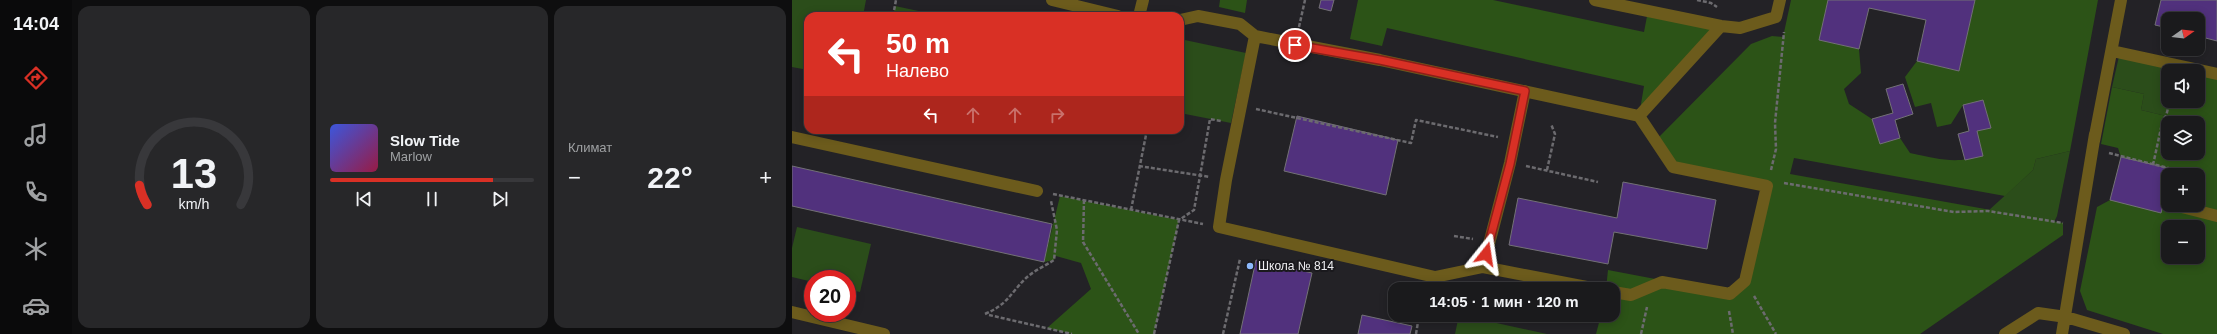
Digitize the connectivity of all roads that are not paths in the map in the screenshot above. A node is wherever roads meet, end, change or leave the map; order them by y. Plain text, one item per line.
1 (1052, 0) edge
2 (1143, 0) edge
3 (1595, 0) edge
4 (1780, 0) edge
5 (2121, 0) edge
6 (1102, 12) edge
7 (1140, 12) edge
8 (1184, 19) edge
9 (1721, 26) junction
10 (1255, 36) junction
11 (2112, 51) junction
12 (2217, 74) edge
13 (1525, 91) junction
14 (1639, 116) junction
15 (792, 137) edge
16 (1037, 191) dead end
17 (2201, 212) edge
18 (2217, 216) edge
19 (1483, 267) junction
20 (1561, 282) edge
21 (1620, 294) edge
22 (792, 312) edge
23 (2066, 317) junction
24 (884, 334) edge
25 (2005, 334) edge
26 (2062, 334) edge
27 (2124, 334) edge

1 - 6 lane
2 - 7 lane
3 - 9 lane
4 - 9 lane
5 - 11 lane
8 - 10 lane
9 - 14 lane
10 - 13 lane
10 - 19 lane
11 - 12 lane
11 - 23 lane
13 - 14 lane
13 - 19 lane
14 - 21 lane
15 - 16 lane
17 - 18 lane
19 - 20 lane
22 - 24 lane
23 - 25 lane
23 - 26 lane
23 - 27 lane

